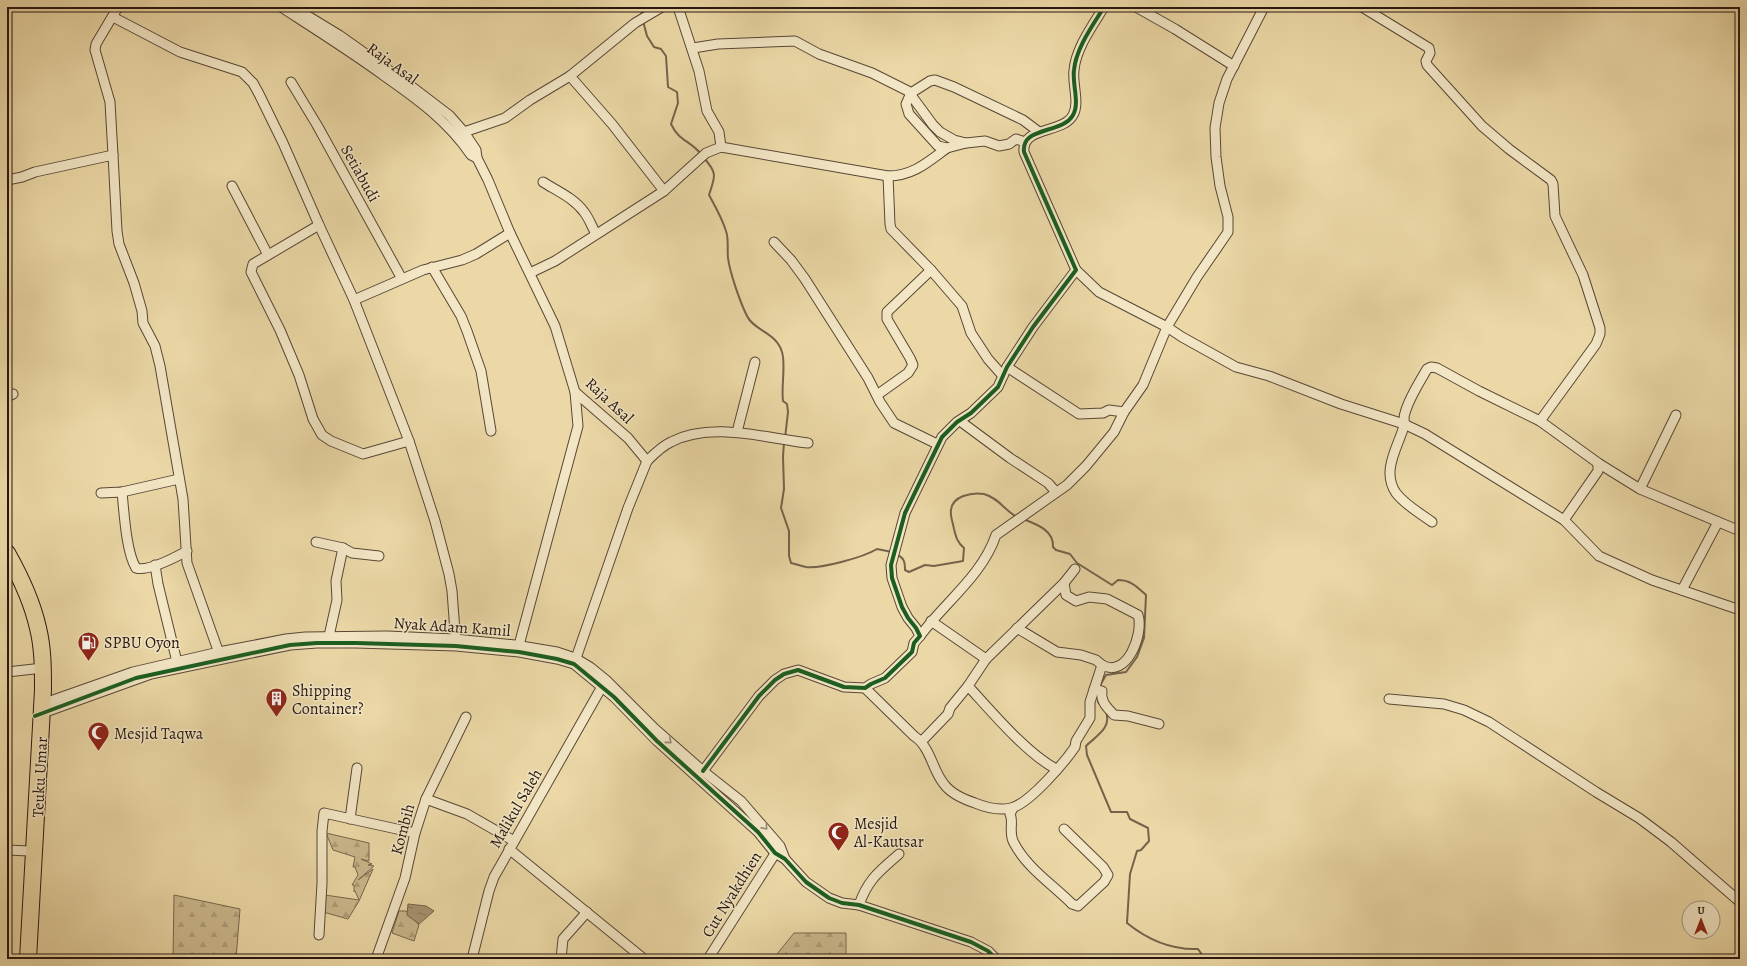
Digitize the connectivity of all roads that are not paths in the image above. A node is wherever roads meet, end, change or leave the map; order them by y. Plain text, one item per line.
1 (118, 7) edge
2 (281, 7) edge
3 (662, 7) edge
4 (678, 7) edge
5 (1104, 7) edge
6 (1136, 7) edge
7 (1264, 7) edge
8 (1362, 7) edge
9 (297, 10) edge
10 (113, 17) junction
11 (693, 48) junction
12 (1234, 66) junction
13 (570, 76) junction
14 (291, 82) dead end
15 (911, 93) junction
16 (464, 132) junction
17 (1039, 132) junction
18 (1025, 142) junction
19 (966, 143) junction
20 (721, 147) junction
21 (947, 148) junction
22 (113, 155) junction
23 (477, 158) junction
24 (888, 176) junction
25 (7, 180) edge
26 (543, 182) dead end
27 (232, 186) dead end
28 (664, 191) junction
29 (319, 225) junction
30 (510, 233) junction
31 (596, 234) junction
32 (774, 242) dead end
33 (268, 255) junction
34 (432, 267) junction
35 (931, 270) junction
36 (1076, 270) junction
37 (530, 273) junction
38 (402, 279) junction
39 (354, 300) junction
40 (1167, 327) junction
41 (754, 362) dead end
42 (1005, 372) junction
43 (575, 392) junction
44 (877, 395) junction
45 (1124, 412) junction
46 (1676, 414) dead end
47 (960, 421) junction
48 (1540, 421) junction
49 (1404, 424) junction
50 (491, 431) dead end
51 (737, 432) junction
52 (409, 441) junction
53 (808, 443) dead end
54 (937, 444) junction
55 (647, 460) junction
56 (1598, 463) junction
57 (179, 479) junction
58 (1640, 489) junction
59 (122, 492) junction
60 (1056, 492) junction
61 (101, 493) dead end
62 (1564, 520) junction
63 (1432, 522) dead end
64 (1718, 522) junction
65 (1740, 531) edge
66 (316, 542) dead end
67 (343, 548) junction
68 (187, 551) junction
69 (7, 553) edge
70 (379, 556) dead end
71 (155, 565) junction
72 (7, 568) edge
73 (1075, 569) dead end
74 (1064, 583) junction
75 (1682, 590) junction
76 (1740, 610) edge
77 (931, 621) junction
78 (1017, 628) junction
79 (329, 636) junction
80 (920, 636) junction
81 (456, 643) junction
82 (519, 645) junction
83 (539, 652) junction
84 (220, 656) junction
85 (986, 659) junction
86 (574, 661) junction
87 (177, 662) junction
88 (1102, 665) junction
89 (38, 668) junction
90 (7, 672) edge
91 (604, 683) junction
92 (968, 686) junction
93 (865, 688) junction
94 (1098, 690) junction
95 (1389, 699) dead end
96 (39, 710) junction
97 (466, 716) dead end
98 (1159, 724) dead end
99 (922, 741) junction
100 (357, 768) dead end
101 (1056, 769) junction
102 (703, 771) junction
103 (426, 800) junction
104 (1013, 808) junction
105 (350, 819) junction
106 (1064, 829) dead end
107 (415, 833) junction
108 (514, 841) junction
109 (509, 849) junction
110 (777, 849) junction
111 (7, 850) edge
112 (29, 851) junction
113 (900, 854) dead end
114 (1740, 902) edge
115 (859, 905) junction
116 (587, 912) junction
117 (319, 935) dead end
118 (23, 959) edge
119 (28, 959) edge
120 (376, 959) edge
121 (472, 959) edge
122 (561, 959) edge
123 (644, 959) edge
124 (708, 959) edge
125 (996, 959) edge

1 - 10 street
2 - 9 street, Raja Asal
3 - 13 street
4 - 11 street
5 - 17 street
6 - 12 street
7 - 12 street
8 - 48 street
9 - 16 street, Raja Asal
9 - 23 street, Raja Asal
10 - 22 street
10 - 29 street
11 - 15 street
11 - 20 street
12 - 40 street
13 - 16 street
13 - 28 street
14 - 38 street, Setiabudi
15 - 17 street
15 - 19 street
15 - 21 street
16 - 23 street, Raja Asal
17 - 18 street
18 - 19 street
18 - 36 street
19 - 21 street
20 - 24 street
20 - 28 street
21 - 24 street
22 - 25 street
22 - 57 street
23 - 30 street, Raja Asal
24 - 35 street
26 - 31 street
27 - 33 street
28 - 31 street
29 - 33 street
29 - 39 street
30 - 34 street
30 - 37 street, Raja Asal
31 - 37 street
32 - 44 street
33 - 52 street
34 - 38 street
34 - 50 street
35 - 42 street
35 - 44 street
36 - 40 street
36 - 42 street
37 - 43 street, Raja Asal
38 - 39 street
39 - 52 street
40 - 45 street
40 - 49 street
41 - 51 street
42 - 45 street
42 - 47 street
43 - 55 street, Raja Asal
43 - 82 street
44 - 54 street
45 - 60 street
46 - 58 street
47 - 54 street
47 - 60 street
48 - 49 street
48 - 56 street
49 - 62 street
49 - 63 street
51 - 53 street
51 - 55 street
52 - 81 street
54 - 80 street
55 - 86 street
56 - 58 street
56 - 62 street
57 - 59 street
57 - 68 street
58 - 64 street
59 - 61 street
59 - 71 street
60 - 77 street
62 - 75 street
64 - 65 street
64 - 75 street
66 - 67 street
67 - 70 street
67 - 79 street
68 - 71 street
68 - 84 street
69 - 89 highway, Teuku Umar
71 - 87 street
72 - 89 highway, Teuku Umar
73 - 74 street
74 - 78 street
74 - 88 street
75 - 76 street
77 - 80 street
77 - 85 street
78 - 85 street
78 - 88 street
79 - 81 street, Nyak Adam Kamil
79 - 84 street, Nyak Adam Kamil
80 - 93 street
81 - 82 street, Nyak Adam Kamil
81 - 83 street
81 - 84 street
82 - 83 street, Nyak Adam Kamil
83 - 86 street, Nyak Adam Kamil
84 - 87 street, Nyak Adam Kamil
84 - 96 street
85 - 92 street
86 - 91 street, Nyak Adam Kamil
87 - 96 street, Nyak Adam Kamil
88 - 94 street
89 - 90 street
89 - 96 highway, Teuku Umar
89 - 96 highway, Teuku Umar
91 -> 102 street, Nyak Adam Kamil
91 - 108 street, Malikul Saleh
91 - 110 street
92 - 99 street
92 - 101 street
93 - 99 street
93 - 102 street
94 - 98 street
94 - 101 street
95 - 114 street
96 - 112 highway
96 - 119 highway, Teuku Umar
97 - 103 street
99 - 104 street
100 - 105 street
101 - 104 street
102 -> 110 street, Nyak Adam Kamil
103 - 107 street, Kombih
103 - 108 street, Kombih
104 - 106 street
105 - 107 street
105 - 117 street
107 - 120 street, Kombih
108 - 109 street, Malikul Saleh
109 - 116 street
109 - 121 street, Malikul Saleh
110 - 115 street, Nyak Adam Kamil
110 - 124 street, Cut Nyakdhien
111 - 112 street
112 - 118 highway
113 - 115 street
115 - 125 street
116 - 122 street
116 - 123 street

